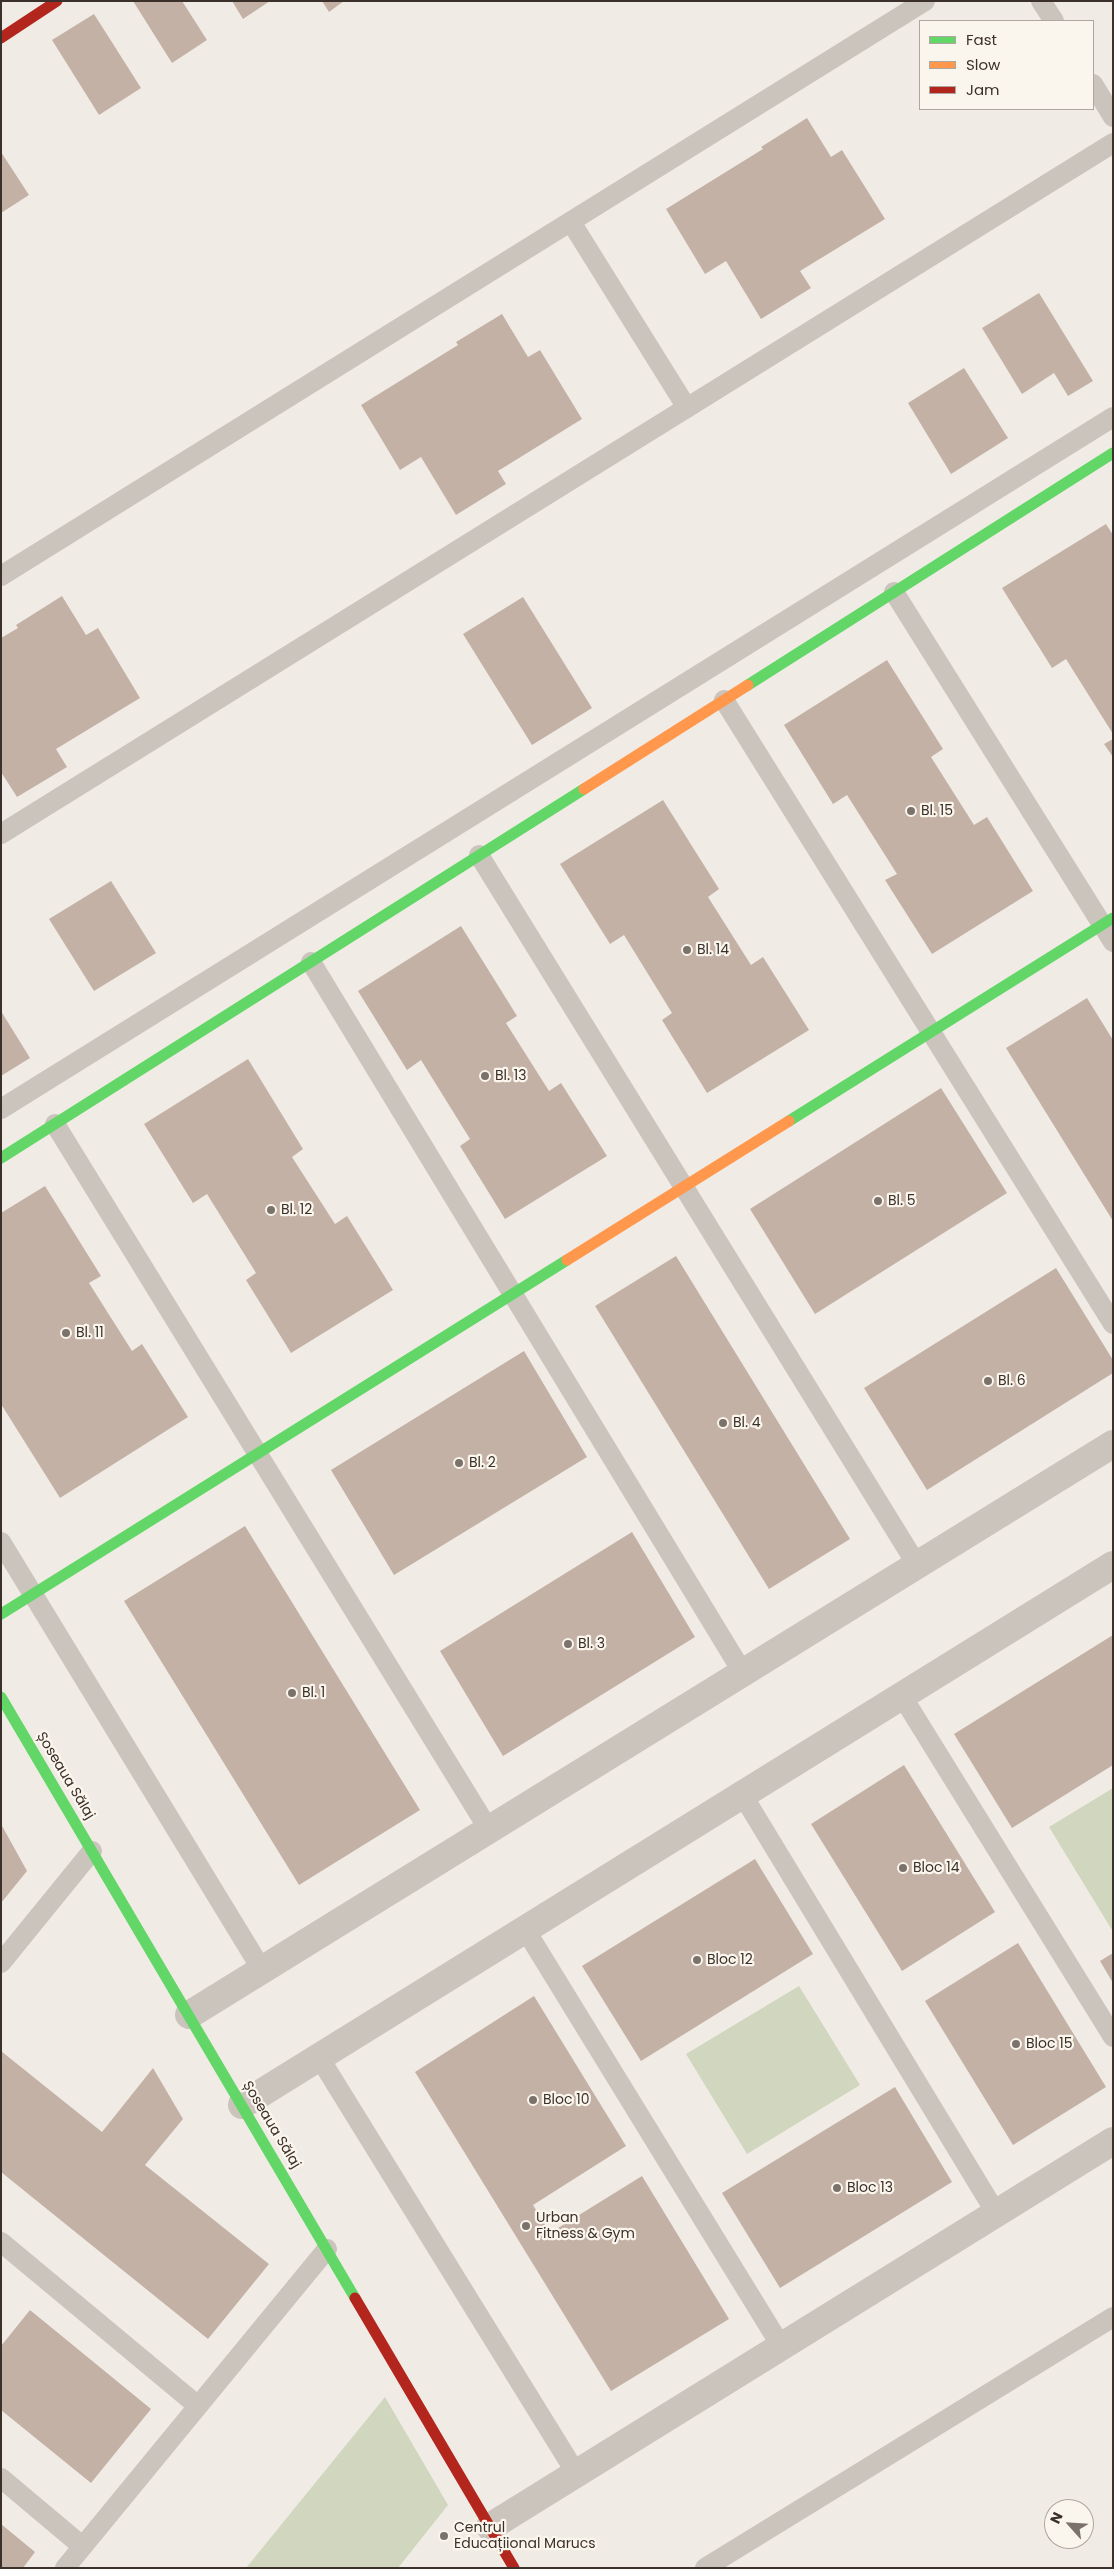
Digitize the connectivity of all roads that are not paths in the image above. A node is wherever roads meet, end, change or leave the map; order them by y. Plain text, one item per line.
1 (57, 1) edge
2 (925, 1) edge
3 (1041, 1) edge
4 (1053, 20) edge
5 (1, 38) edge
6 (1094, 86) edge
7 (1113, 117) edge
8 (1113, 143) edge
9 (571, 222) junction
10 (687, 408) junction
11 (1113, 417) edge
12 (1113, 453) edge
13 (1, 576) edge
14 (894, 592) junction
15 (724, 700) junction
16 (1, 834) edge
17 (479, 855) junction
18 (1107, 922) edge
19 (1113, 942) edge
20 (311, 962) junction
21 (931, 1032) junction
22 (1, 1110) edge
23 (56, 1124) junction
24 (1, 1158) edge
25 (684, 1187) junction
26 (513, 1294) junction
27 (1113, 1324) edge
28 (1113, 1444) edge
29 (258, 1453) junction
30 (1, 1542) edge
31 (917, 1565) junction
32 (1113, 1565) edge
33 (33, 1594) junction
34 (1, 1614) edge
35 (743, 1673) junction
36 (902, 1696) junction
37 (1, 1697) edge
38 (742, 1794) junction
39 (490, 1830) junction
40 (92, 1852) junction
41 (524, 1929) junction
42 (1, 1963) edge
43 (262, 1970) junction
44 (189, 2015) junction
45 (1113, 2037) edge
46 (319, 2057) junction
47 (242, 2105) junction
48 (1113, 2140) edge
49 (996, 2213) junction
50 (1, 2242) edge
51 (327, 2249) junction
52 (1113, 2317) edge
53 (781, 2346) junction
54 (198, 2406) junction
55 (576, 2473) junction
56 (1, 2478) edge
57 (490, 2527) junction
58 (82, 2546) junction
59 (65, 2568) edge
60 (514, 2568) edge
61 (706, 2568) edge

1 - 5 street
2 - 9 lane
3 - 4 lane
6 - 7 lane
8 - 10 lane
9 - 10 lane
9 - 13 lane
10 - 16 lane
11 - 22 lane
12 - 14 street
14 - 15 street
14 - 18 lane
15 - 17 street
15 - 21 lane
17 - 20 street
17 - 25 lane
18 - 19 lane
18 - 21 street
20 - 23 street
20 - 26 lane
21 - 25 street
21 - 27 lane
23 - 24 street
23 - 29 lane
25 - 26 street
25 - 31 lane
26 - 29 street
26 - 35 lane
28 - 31 street
29 - 33 street
29 - 39 lane
30 - 33 lane
31 - 35 street
32 - 36 street
33 - 34 street
33 - 43 lane
35 - 39 street
36 - 38 street
36 - 45 lane
37 - 40 street, Șoseaua Sălaj
38 - 41 street
38 - 49 lane
39 - 43 street
40 - 42 lane
40 - 44 street, Șoseaua Sălaj
41 - 46 street
41 - 53 lane
43 - 44 street
44 - 47 street, Șoseaua Sălaj
46 - 47 street
46 - 55 lane
47 - 51 street, Șoseaua Sălaj
48 - 49 street
49 - 53 street
50 - 54 lane
51 - 54 lane
51 - 57 street, Șoseaua Sălaj
52 - 61 lane
53 - 55 street
54 - 58 lane
55 - 57 street
56 - 58 lane
57 - 60 street, Șoseaua Sălaj
58 - 59 lane

